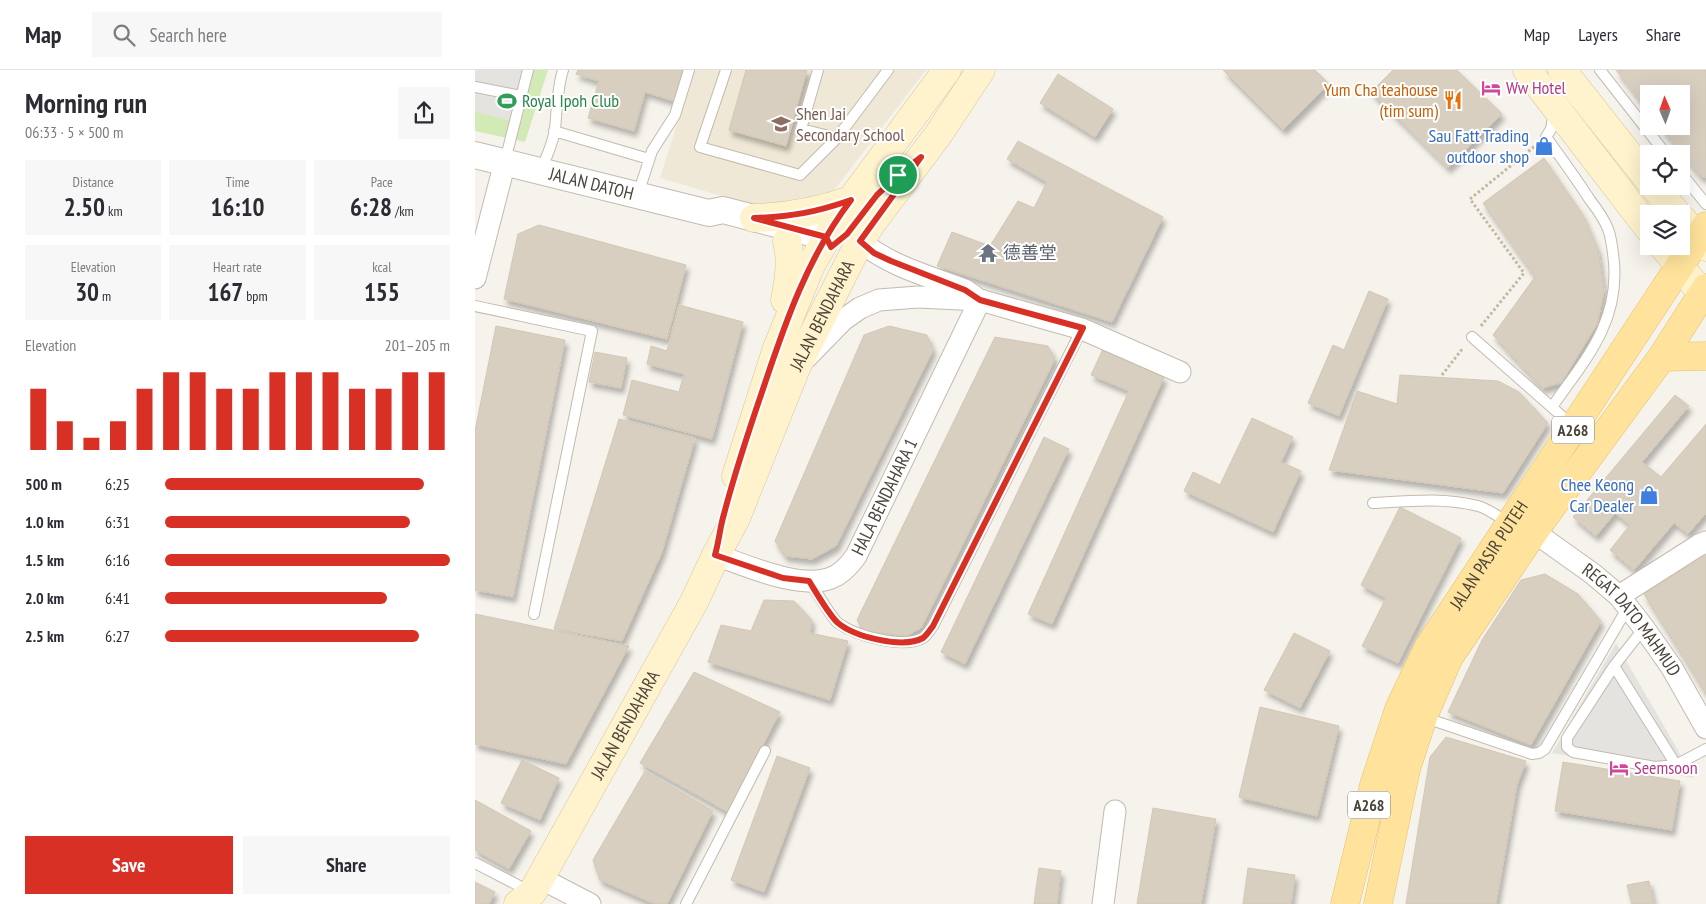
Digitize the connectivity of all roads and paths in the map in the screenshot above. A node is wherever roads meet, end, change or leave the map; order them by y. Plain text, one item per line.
1 (528, 70) edge
2 (563, 70) edge
3 (689, 70) edge
4 (726, 70) edge
5 (818, 70) edge
6 (888, 70) edge
7 (947, 70) edge
8 (981, 70) edge
9 (1523, 70) edge
10 (1562, 70) edge
11 (1600, 70) edge
12 (475, 87) edge
13 (1541, 87) edge
14 (521, 96) junction
15 (555, 131) junction
16 (1546, 137) junction
17 (837, 138) junction
18 (1659, 145) edge
19 (475, 155) edge
20 (921, 157) junction
21 (649, 159) junction
22 (505, 162) junction
23 (1640, 169) edge
24 (541, 171) junction
25 (1690, 184) edge
26 (638, 195) junction
27 (1661, 195) edge
28 (851, 200) junction
29 (1706, 204) edge
30 (1670, 205) edge
31 (709, 213) junction
32 (1640, 216) edge
33 (754, 218) junction
34 (1698, 232) edge
35 (787, 241) junction
36 (860, 241) junction
37 (825, 245) junction
38 (1671, 256) edge
39 (475, 278) edge
40 (1705, 293) edge
41 (980, 300) junction
42 (475, 306) edge
43 (1083, 328) junction
44 (1473, 337) junction
45 (777, 348) junction
46 (1706, 356) edge
47 (1662, 357) junction
48 (796, 368) junction
49 (1181, 372) dead end
50 (1442, 375) dead end
51 (1552, 408) junction
52 (1575, 427) junction
53 (1373, 503) dead end
54 (1520, 524) junction
55 (1706, 542) edge
56 (715, 555) junction
57 (809, 581) junction
58 (1624, 601) junction
59 (534, 614) dead end
60 (1645, 628) junction
61 (1614, 666) junction
62 (1411, 713) junction
63 (1706, 728) edge
64 (1706, 749) edge
65 (765, 751) dead end
66 (1676, 765) junction
67 (1115, 811) dead end
68 (475, 863) edge
69 (530, 895) edge
70 (590, 904) edge
71 (686, 904) edge
72 (1103, 904) edge
73 (1345, 904) edge
74 (1379, 904) edge

1 - 14 lane
2 - 15 lane
3 - 21 lane
4 - 17 lane
5 - 17 lane
6 - 17 lane
7 - 28 main road, JALAN BENDAHARA
8 - 20 main road, JALAN BENDAHARA
9 - 13 lane
10 - 23 main road
11 - 18 lane
12 - 14 lane
13 - 16 lane
13 - 32 main road
14 - 22 lane
15 - 21 lane
15 - 24 lane
16 - 44 path
16 - 51 lane
19 - 22 street, JALAN DATOH
20 - 36 main road, JALAN BENDAHARA
20 - 37 main road
21 - 26 lane
22 - 24 street, JALAN DATOH
22 - 39 street
24 - 26 street, JALAN DATOH
25 - 29 lane
26 - 31 street, JALAN DATOH
27 - 30 main road
28 - 33 main road
28 - 37 main road, JALAN BENDAHARA
31 - 33 street, JALAN DATOH
31 - 35 street, JALAN DATOH
33 - 37 street, JALAN DATOH
34 - 38 main road, JALAN PASIR PUTEH
34 - 40 main road
35 - 37 street, JALAN DATOH
35 - 45 main road
36 - 41 street
36 - 48 main road, JALAN BENDAHARA
37 - 45 main road, JALAN BENDAHARA
37 - 48 main road
38 - 40 main road
38 - 52 main road, JALAN PASIR PUTEH / A268
40 - 47 main road, JALAN PASIR PUTEH / A268
41 - 43 street
41 - 48 street
41 - 57 street, HALA BENDAHARA 1
42 - 59 lane
43 - 49 street
43 - 57 lane
44 - 50 path
44 - 51 lane
45 - 56 main road, JALAN BENDAHARA
46 - 47 main road
47 - 54 main road, JALAN PASIR PUTEH / A268
48 - 56 main road, JALAN BENDAHARA
51 - 52 lane
52 - 54 main road, JALAN PASIR PUTEH / A268
53 - 54 lane
54 - 58 street, REGAT DATO MAHMUD
54 - 62 main road, JALAN PASIR PUTEH / A268
55 - 58 street
56 - 57 street, HALA BENDAHARA 1
56 - 69 main road, JALAN BENDAHARA
58 - 60 street, REGAT DATO MAHMUD
58 - 62 lane
60 - 61 lane
60 - 63 street, REGAT DATO MAHMUD
61 - 66 lane
61 - 66 lane
62 - 73 main road, JALAN PASIR PUTEH / A268
62 - 74 main road, JALAN PASIR PUTEH / A268
64 - 66 lane
65 - 71 lane
67 - 72 street
68 - 69 lane
69 - 70 street

